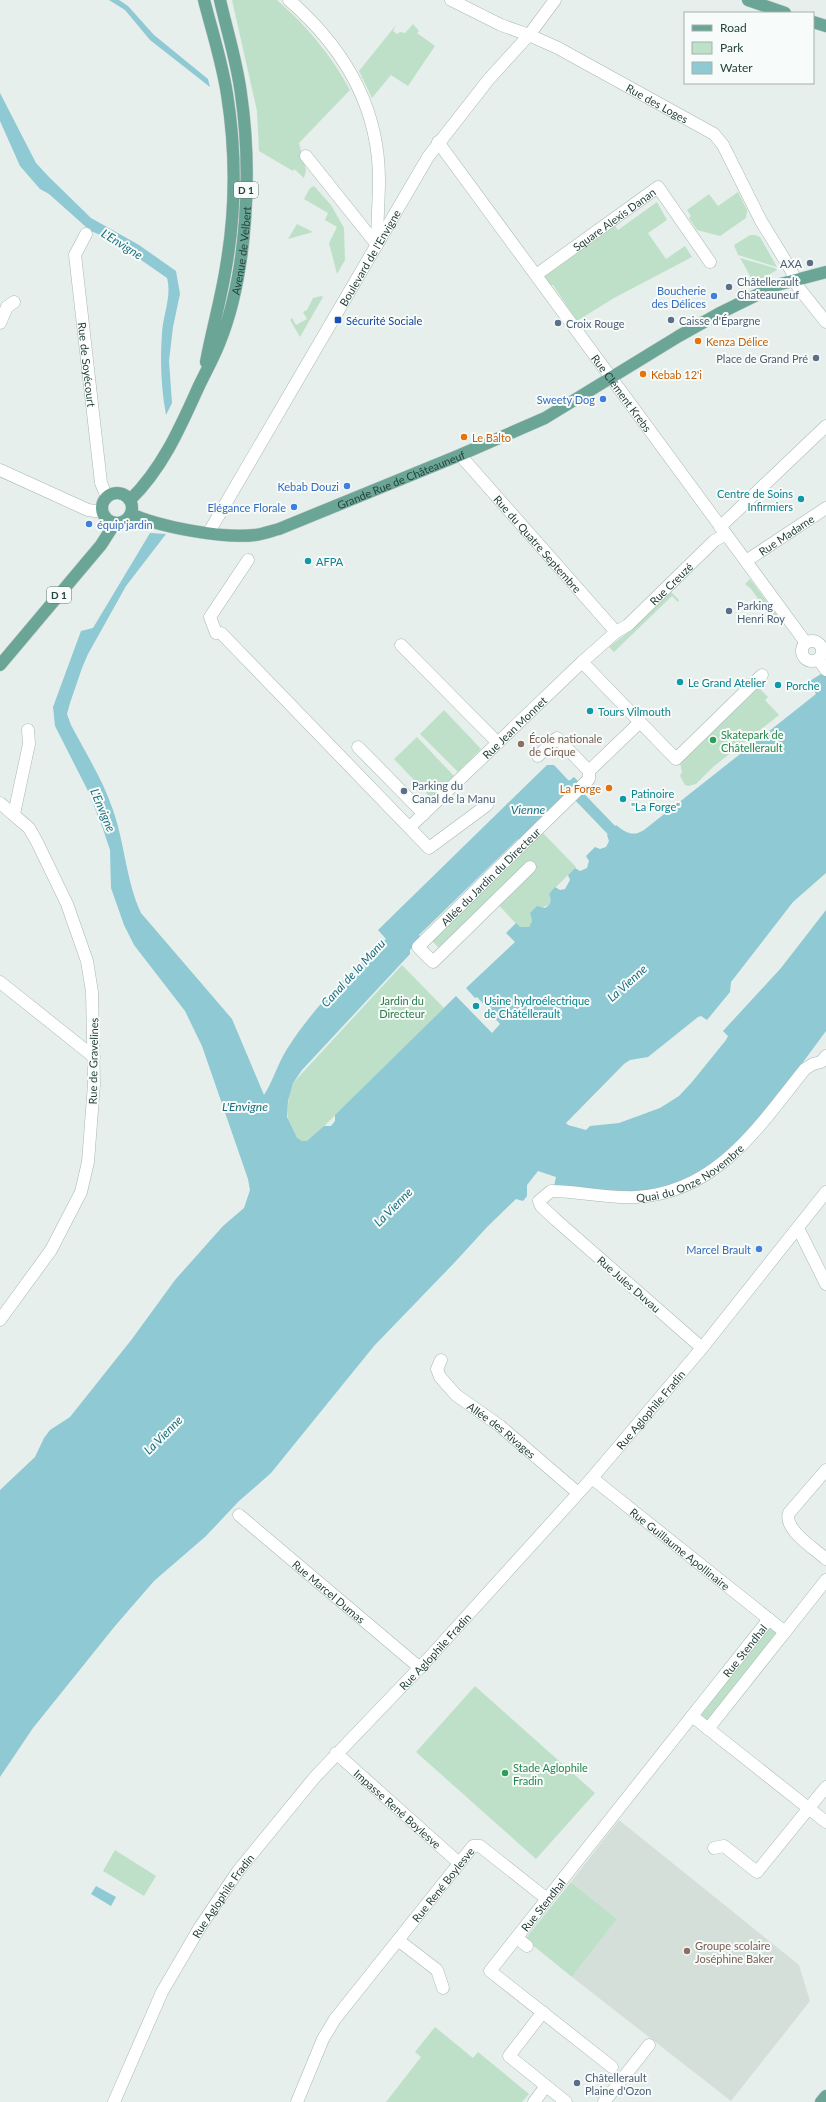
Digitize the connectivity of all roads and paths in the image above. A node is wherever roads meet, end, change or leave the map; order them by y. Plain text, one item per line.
1 (204, 0) edge
2 (220, 0) edge
3 (289, 0) edge
4 (451, 0) edge
5 (555, 0) edge
6 (748, 0) edge
7 (768, 3) edge
8 (783, 12) edge
9 (814, 22) edge
10 (826, 26) edge
11 (529, 35) junction
12 (438, 142) junction
13 (306, 156) dead end
14 (86, 234) dead end
15 (377, 245) junction
16 (710, 262) dead end
17 (826, 272) edge
18 (536, 275) junction
19 (794, 280) junction
20 (14, 302) dead end
21 (0, 322) edge
22 (826, 322) edge
23 (203, 377) junction
24 (611, 378) junction
25 (826, 426) edge
26 (460, 455) junction
27 (0, 470) edge
28 (107, 498) junction
29 (130, 500) junction
30 (826, 508) edge
31 (103, 512) junction
32 (131, 514) junction
33 (115, 523) junction
34 (723, 530) junction
35 (209, 532) junction
36 (248, 560) dead end
37 (746, 561) junction
38 (616, 632) junction
39 (806, 643) junction
40 (401, 645) dead end
41 (823, 659) edge
42 (582, 662) junction
43 (0, 665) edge
44 (762, 675) dead end
45 (640, 722) junction
46 (28, 730) dead end
47 (498, 743) junction
48 (358, 747) dead end
49 (538, 756) dead end
50 (589, 771) junction
51 (0, 803) edge
52 (487, 805) dead end
53 (14, 814) junction
54 (424, 814) junction
55 (412, 824) dead end
56 (530, 867) dead end
57 (0, 982) edge
58 (94, 1058) junction
59 (824, 1062) edge
60 (826, 1192) edge
61 (556, 1220) joint
62 (798, 1228) junction
63 (826, 1284) edge
64 (0, 1320) edge
65 (702, 1348) junction
66 (441, 1360) dead end
67 (826, 1470) edge
68 (592, 1478) junction
69 (578, 1493) junction
70 (239, 1515) dead end
71 (826, 1559) edge
72 (826, 1580) edge
73 (769, 1619) junction
74 (785, 1632) junction
75 (420, 1668) junction
76 (692, 1716) junction
77 (708, 1729) junction
78 (336, 1753) junction
79 (826, 1787) edge
80 (809, 1808) junction
81 (826, 1822) edge
82 (714, 1848) dead end
83 (459, 1863) junction
84 (547, 1900) junction
85 (517, 1938) junction
86 (398, 1940) junction
87 (527, 1946) dead end
88 (443, 1988) dead end
89 (543, 2012) junction
90 (649, 2045) dead end
91 (612, 2067) dead end
92 (546, 2086) junction
93 (826, 2096) edge
94 (114, 2102) edge
95 (297, 2102) edge
96 (534, 2102) edge
97 (566, 2102) edge
98 (604, 2102) edge
99 (821, 2102) edge

1 - 23 main road, Avenue de Velbert / D 1
2 - 23 main road, Avenue de Velbert / D 1
3 - 15 street
4 - 11 street, Rue des Loges
5 - 11 street, Boulevard de l'Envigne
6 - 7 main road
7 - 8 main road
9 - 10 main road
11 - 12 street, Boulevard de l'Envigne
11 - 19 street, Rue des Loges
12 - 15 street, Boulevard de l'Envigne
12 - 18 street, Rue Clément Krebs
13 - 15 street
14 - 28 street, Rue de Soyécourt
15 - 35 street, Boulevard de l'Envigne
16 - 18 street, Square Alexis Danan
17 - 19 main road, Grande Rue de Châteauneuf
18 - 24 street, Rue Clément Krebs
19 - 22 street, Rue des Loges
19 - 24 main road, Grande Rue de Châteauneuf
20 - 21 street
23 - 29 main road, Avenue de Velbert / D 1
24 - 26 main road, Grande Rue de Châteauneuf
24 - 34 street, Rue Clément Krebs
25 - 34 street, Rue Creuzé
26 - 35 main road, Grande Rue de Châteauneuf
26 - 38 street, Rue du Quatre Septembre
27 - 31 street
28 - 29 main road
28 - 31 main road
29 - 32 main road
30 - 37 street, Rue Madame
31 - 33 main road
32 - 33 main road
32 - 35 main road, Grande Rue de Châteauneuf
33 - 43 main road, D 1
34 - 37 street, Rue Clément Krebs
34 - 38 street, Rue Creuzé
36 - 52 street
37 - 39 street, Rue Clément Krebs
38 - 42 street, Rue Jean Monnet
39 - 41 street
39 - 41 street
40 - 47 street
42 - 45 street
42 - 47 street, Rue Jean Monnet
44 - 45 street
45 - 50 street, Allée du Jardin du Directeur
46 - 53 street
47 - 54 street, Rue Jean Monnet
48 - 54 street
49 - 50 street
50 - 56 street, Allée du Jardin du Directeur
51 - 53 street, Rue de Gravelines
53 - 58 street, Rue de Gravelines
54 - 55 street, Rue Jean Monnet
57 - 58 street
58 - 64 street, Rue de Gravelines
59 - 61 street, Quai du Onze Novembre
60 - 62 street, Rue Aglophile Fradin
61 - 65 street, Rue Jules Duvau
62 - 63 street
62 - 65 street, Rue Aglophile Fradin
65 - 68 street, Rue Aglophile Fradin
66 - 69 street, Allée des Rivages
67 - 71 street
68 - 69 street, Rue Aglophile Fradin
68 - 73 street, Rue Guillaume Apollinaire
69 - 75 street, Rue Aglophile Fradin
70 - 75 street, Rue Marcel Dumas
72 - 74 street, Rue Stendhal
73 - 74 street, Rue Stendhal
73 - 76 street, Rue Stendhal
74 - 77 street, Rue Stendhal
75 - 78 street, Rue Aglophile Fradin
76 - 77 street
76 - 84 street, Rue Stendhal
77 - 80 street
78 - 83 street, Impasse René Boylesve
78 - 94 street, Rue Aglophile Fradin
79 - 80 street
80 - 81 street
80 - 82 street
83 - 84 street, Rue René Boylesve
83 - 86 street, Rue René Boylesve
84 - 85 street, Rue Stendhal
85 - 87 street
85 - 89 street, Rue Stendhal
86 - 88 street
86 - 95 street, Rue René Boylesve
89 - 91 street, Rue Stendhal
89 - 92 street
90 - 98 street
92 - 96 street
92 - 97 street
93 - 99 main road

